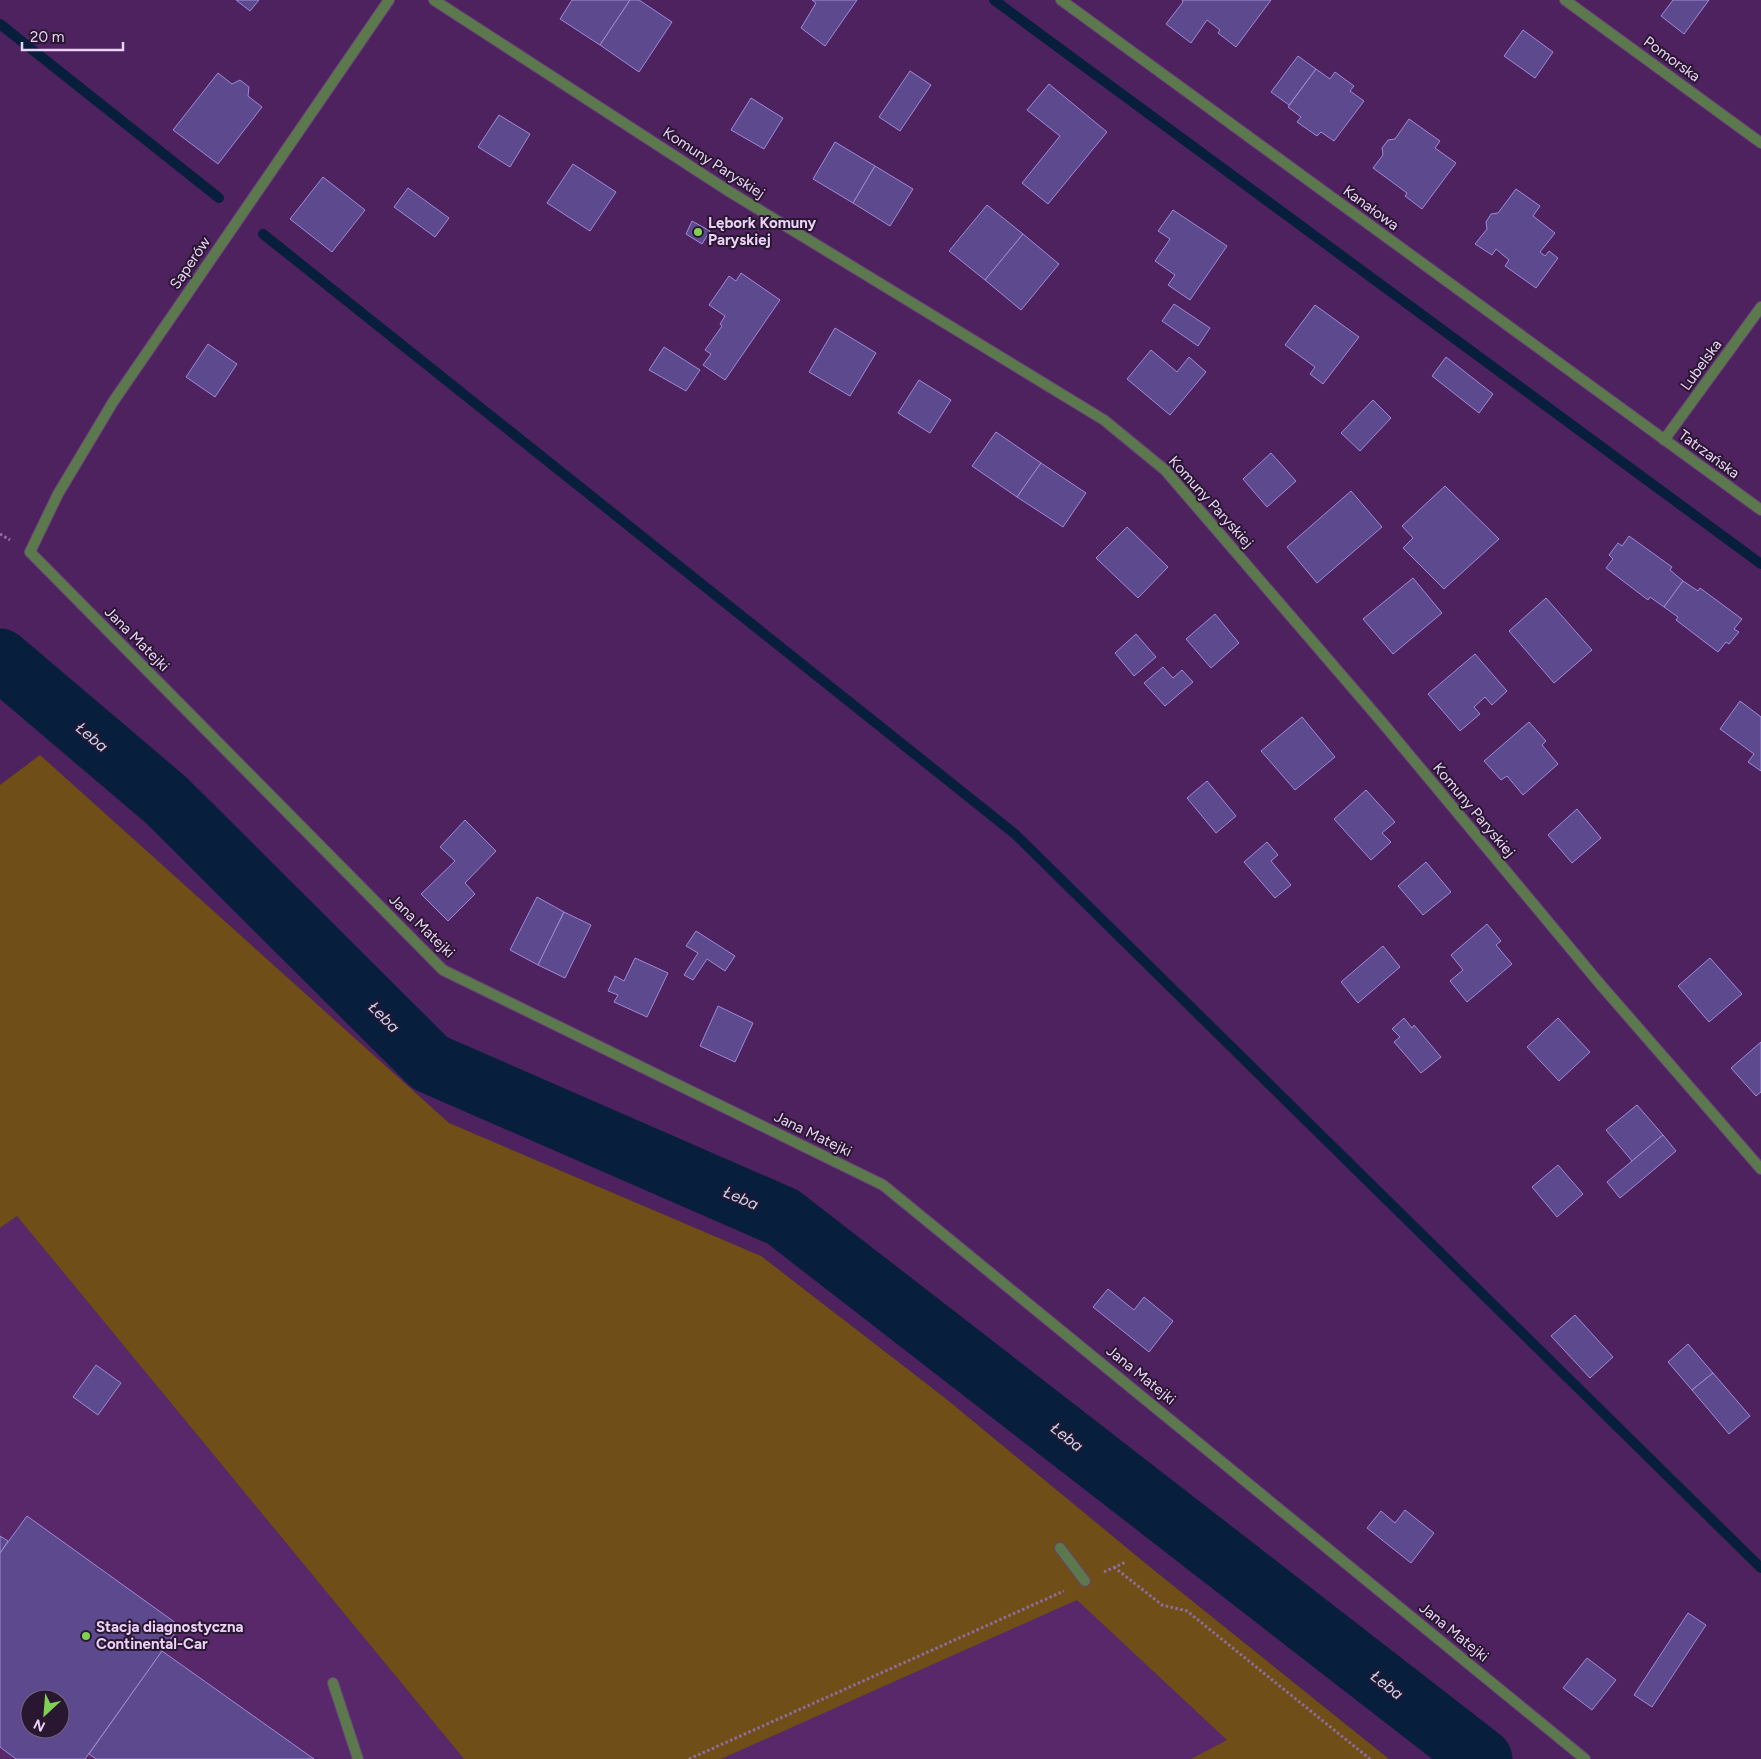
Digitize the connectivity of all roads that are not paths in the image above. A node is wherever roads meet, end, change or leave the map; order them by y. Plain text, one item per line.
1 (389, 0) edge
2 (434, 0) edge
3 (1061, 0) edge
4 (1565, 0) edge
5 (1761, 143) edge
6 (1761, 307) edge
7 (1664, 440) junction
8 (1761, 510) edge
9 (30, 552) joint
10 (1761, 1169) edge
11 (1060, 1548) dead end
12 (1085, 1581) road end
13 (333, 1683) dead end
14 (358, 1759) edge
15 (1585, 1759) edge

1 - 9 street, Saperów
2 - 10 street, Komuny Paryskiej
3 - 7 street, Kanałowa
4 - 5 street, Pomorska
6 - 7 street, Lubelska
7 - 8 street, Tatrzańska
9 - 15 street, Jana Matejki
11 - 12 street
13 - 14 street

